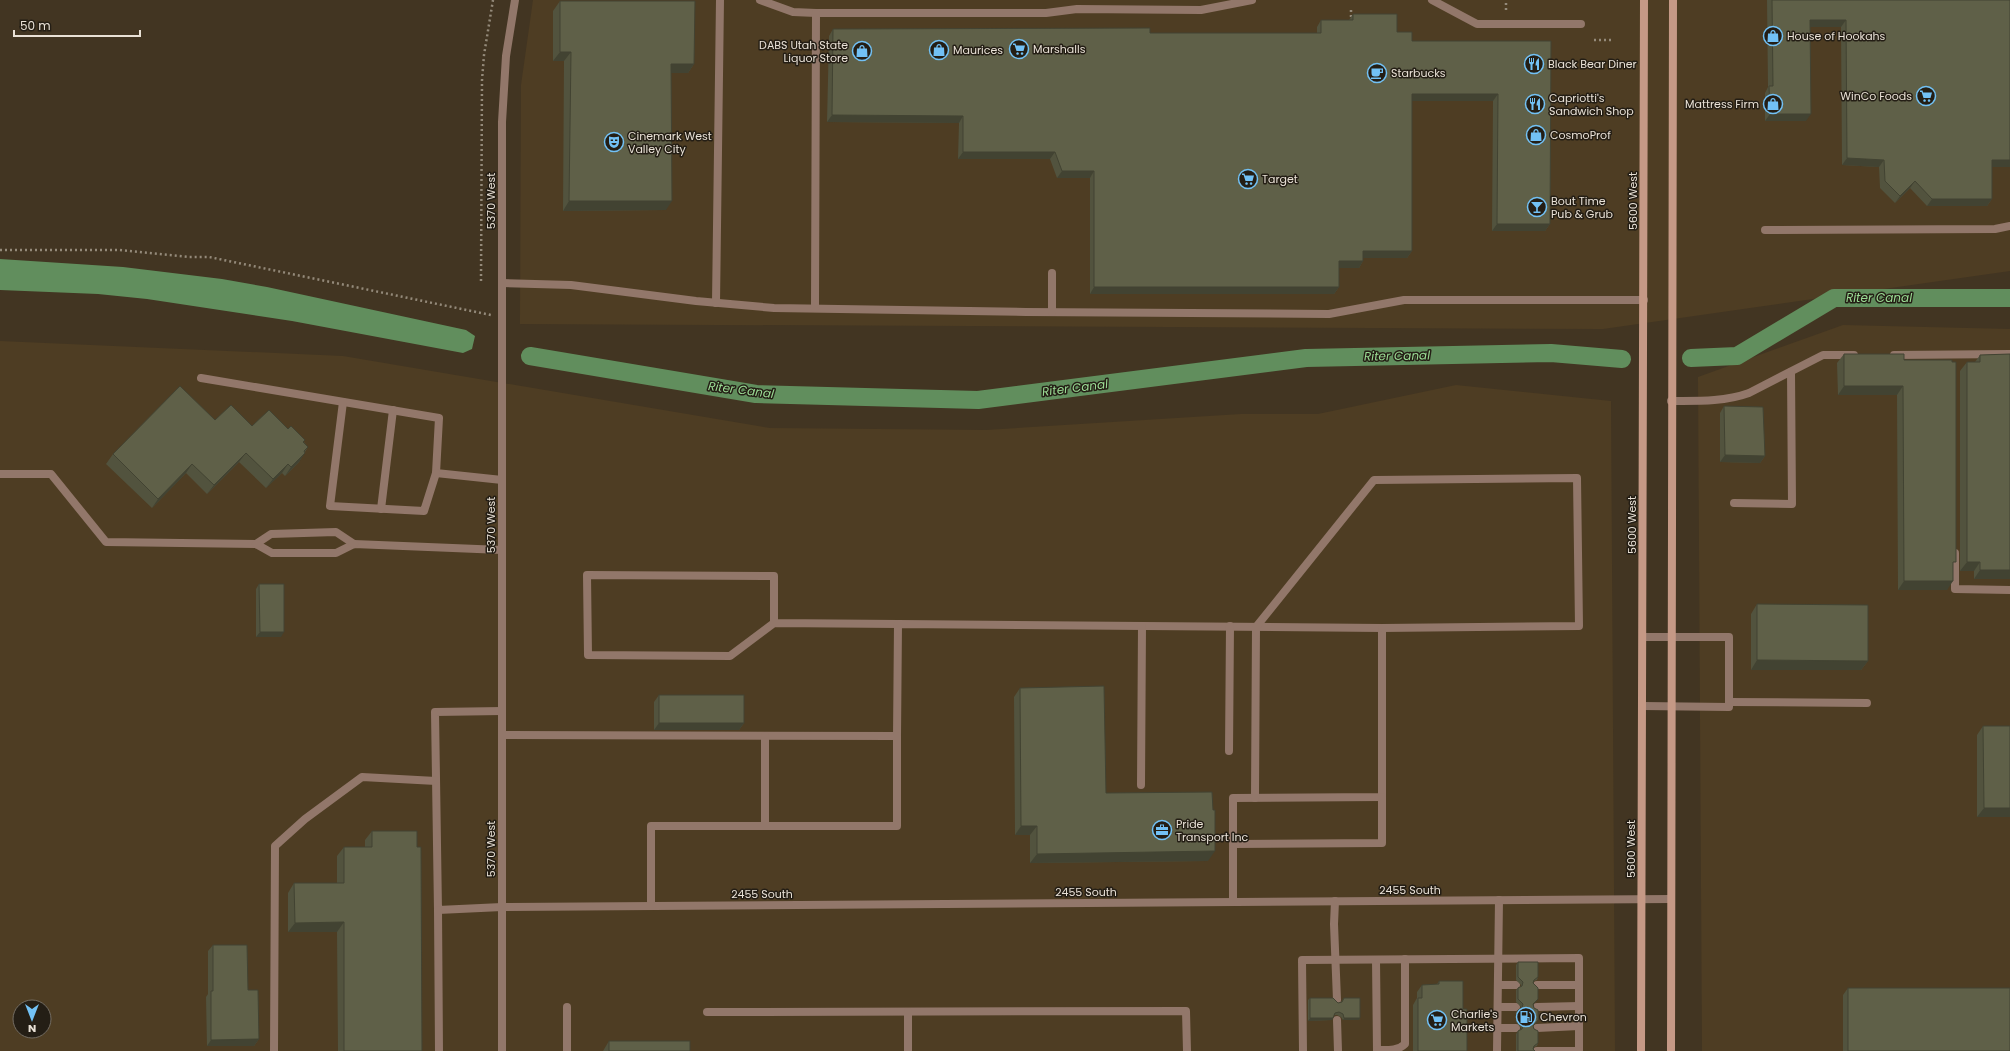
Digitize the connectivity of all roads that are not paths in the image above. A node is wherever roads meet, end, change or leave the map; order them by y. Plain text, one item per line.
1 (515, 0) edge
2 (720, 0) edge
3 (760, 0) edge
4 (1252, 0) edge
5 (1432, 0) edge
6 (1644, 0) edge
7 (1673, 0) edge
8 (816, 13) junction
9 (1581, 24) dead end
10 (2010, 226) edge
11 (1765, 230) dead end
12 (1052, 273) dead end
13 (502, 283) junction
14 (1644, 300) junction
15 (716, 303) junction
16 (815, 308) junction
17 (1052, 312) junction
18 (2010, 354) edge
19 (1866, 355) edge
20 (1887, 355) edge
21 (1792, 372) junction
22 (201, 378) dead end
23 (1671, 401) junction
24 (343, 402) junction
25 (394, 410) junction
26 (436, 473) junction
27 (0, 474) edge
28 (502, 480) junction
29 (1734, 503) dead end
30 (381, 508) junction
31 (1955, 542) edge
32 (256, 544) junction
33 (354, 544) junction
34 (502, 550) junction
35 (2010, 590) edge
36 (774, 623) junction
37 (898, 624) junction
38 (1142, 626) junction
39 (1230, 626) junction
40 (1256, 627) junction
41 (1382, 628) junction
42 (1643, 637) junction
43 (1671, 637) junction
44 (1729, 702) junction
45 (1867, 703) dead end
46 (1642, 706) junction
47 (1671, 706) junction
48 (502, 711) junction
49 (502, 735) junction
50 (765, 736) junction
51 (897, 736) junction
52 (1229, 751) dead end
53 (436, 781) junction
54 (1141, 785) dead end
55 (1382, 797) junction
56 (1255, 798) junction
57 (766, 826) junction
58 (1233, 844) junction
59 (1671, 899) junction
60 (1499, 900) junction
61 (1641, 900) junction
62 (1233, 902) junction
63 (1335, 902) junction
64 (651, 906) junction
65 (502, 907) junction
66 (438, 910) junction
67 (1498, 958) junction
68 (1336, 960) junction
69 (1376, 960) junction
70 (1406, 960) junction
71 (1498, 985) junction
72 (1516, 985) dead end
73 (1537, 985) edge
74 (1579, 985) junction
75 (1337, 1000) edge
76 (1579, 1006) junction
77 (567, 1007) dead end
78 (1498, 1007) junction
79 (1516, 1007) dead end
80 (1537, 1007) dead end
81 (707, 1012) dead end
82 (908, 1012) junction
83 (1337, 1020) dead end
84 (1579, 1026) junction
85 (1497, 1028) junction
86 (1516, 1028) dead end
87 (1537, 1028) edge
88 (274, 1051) edge
89 (439, 1051) edge
90 (502, 1051) edge
91 (567, 1051) edge
92 (908, 1051) edge
93 (1187, 1051) edge
94 (1303, 1051) edge
95 (1338, 1051) edge
96 (1377, 1051) edge
97 (1497, 1051) edge
98 (1537, 1051) edge
99 (1579, 1051) edge
100 (1641, 1051) edge
101 (1671, 1051) edge

1 - 13 street, 5370 West
2 - 15 street
3 - 8 street
4 - 8 street
5 - 9 street
6 - 14 main road, 5600 West
7 - 23 main road
8 - 16 street
10 - 11 street
12 - 17 street
13 - 15 street
13 - 28 street, 5370 West
14 - 17 street
14 - 42 main road, 5600 West
15 - 16 street
16 - 17 street
18 - 20 street
19 - 21 street
21 - 23 street
21 - 29 street
22 - 24 street
23 - 43 main road
24 - 25 street
24 - 30 street
25 - 26 street
25 - 30 street
26 - 28 street
26 - 30 street
27 - 32 street
28 - 34 street, 5370 West
31 - 35 street
32 - 33 street
32 - 33 street
33 - 34 street
34 - 48 street, 5370 West
36 - 36 street
36 - 37 street
37 - 38 street
37 - 51 street
38 - 39 street
38 - 54 street
39 - 40 street
39 - 52 street
40 - 41 street
40 - 41 street
40 - 56 street
41 - 55 street
42 - 43 street
42 - 46 main road, 5600 West
43 - 44 street
43 - 47 main road
44 - 45 street
44 - 47 street
46 - 47 street
46 - 61 main road, 5600 West
47 - 59 main road
48 - 49 street, 5370 West
48 - 53 street
49 - 50 street
49 - 65 street, 5370 West
50 - 51 street
50 - 57 street
51 - 57 street
53 - 66 street
53 - 88 street
55 - 56 street
55 - 58 street
56 - 58 street
57 - 64 street
58 - 62 street
59 - 61 street, 2455 South
59 - 101 main road
60 - 61 street, 2455 South
60 - 63 street, 2455 South
60 - 67 street
61 - 100 main road, 5600 West
62 - 63 street, 2455 South
62 - 64 street, 2455 South
63 - 68 street
64 - 65 street, 2455 South
65 - 66 street, 2455 South
65 - 90 street, 5370 West
66 - 89 street
67 - 70 street
67 - 71 street
67 - 74 street
68 - 69 street
68 - 75 street
68 - 94 street
69 - 70 street
69 - 96 street
70 - 96 street
71 - 72 street
71 - 78 street
73 - 74 street
74 - 76 street
76 - 80 street
76 - 84 street
77 - 91 street
78 - 79 street
78 - 85 street
81 - 82 street
82 - 92 street
82 - 93 street
83 - 95 street
84 - 87 street
84 - 99 street
85 - 86 street
85 - 97 street
98 - 99 street

